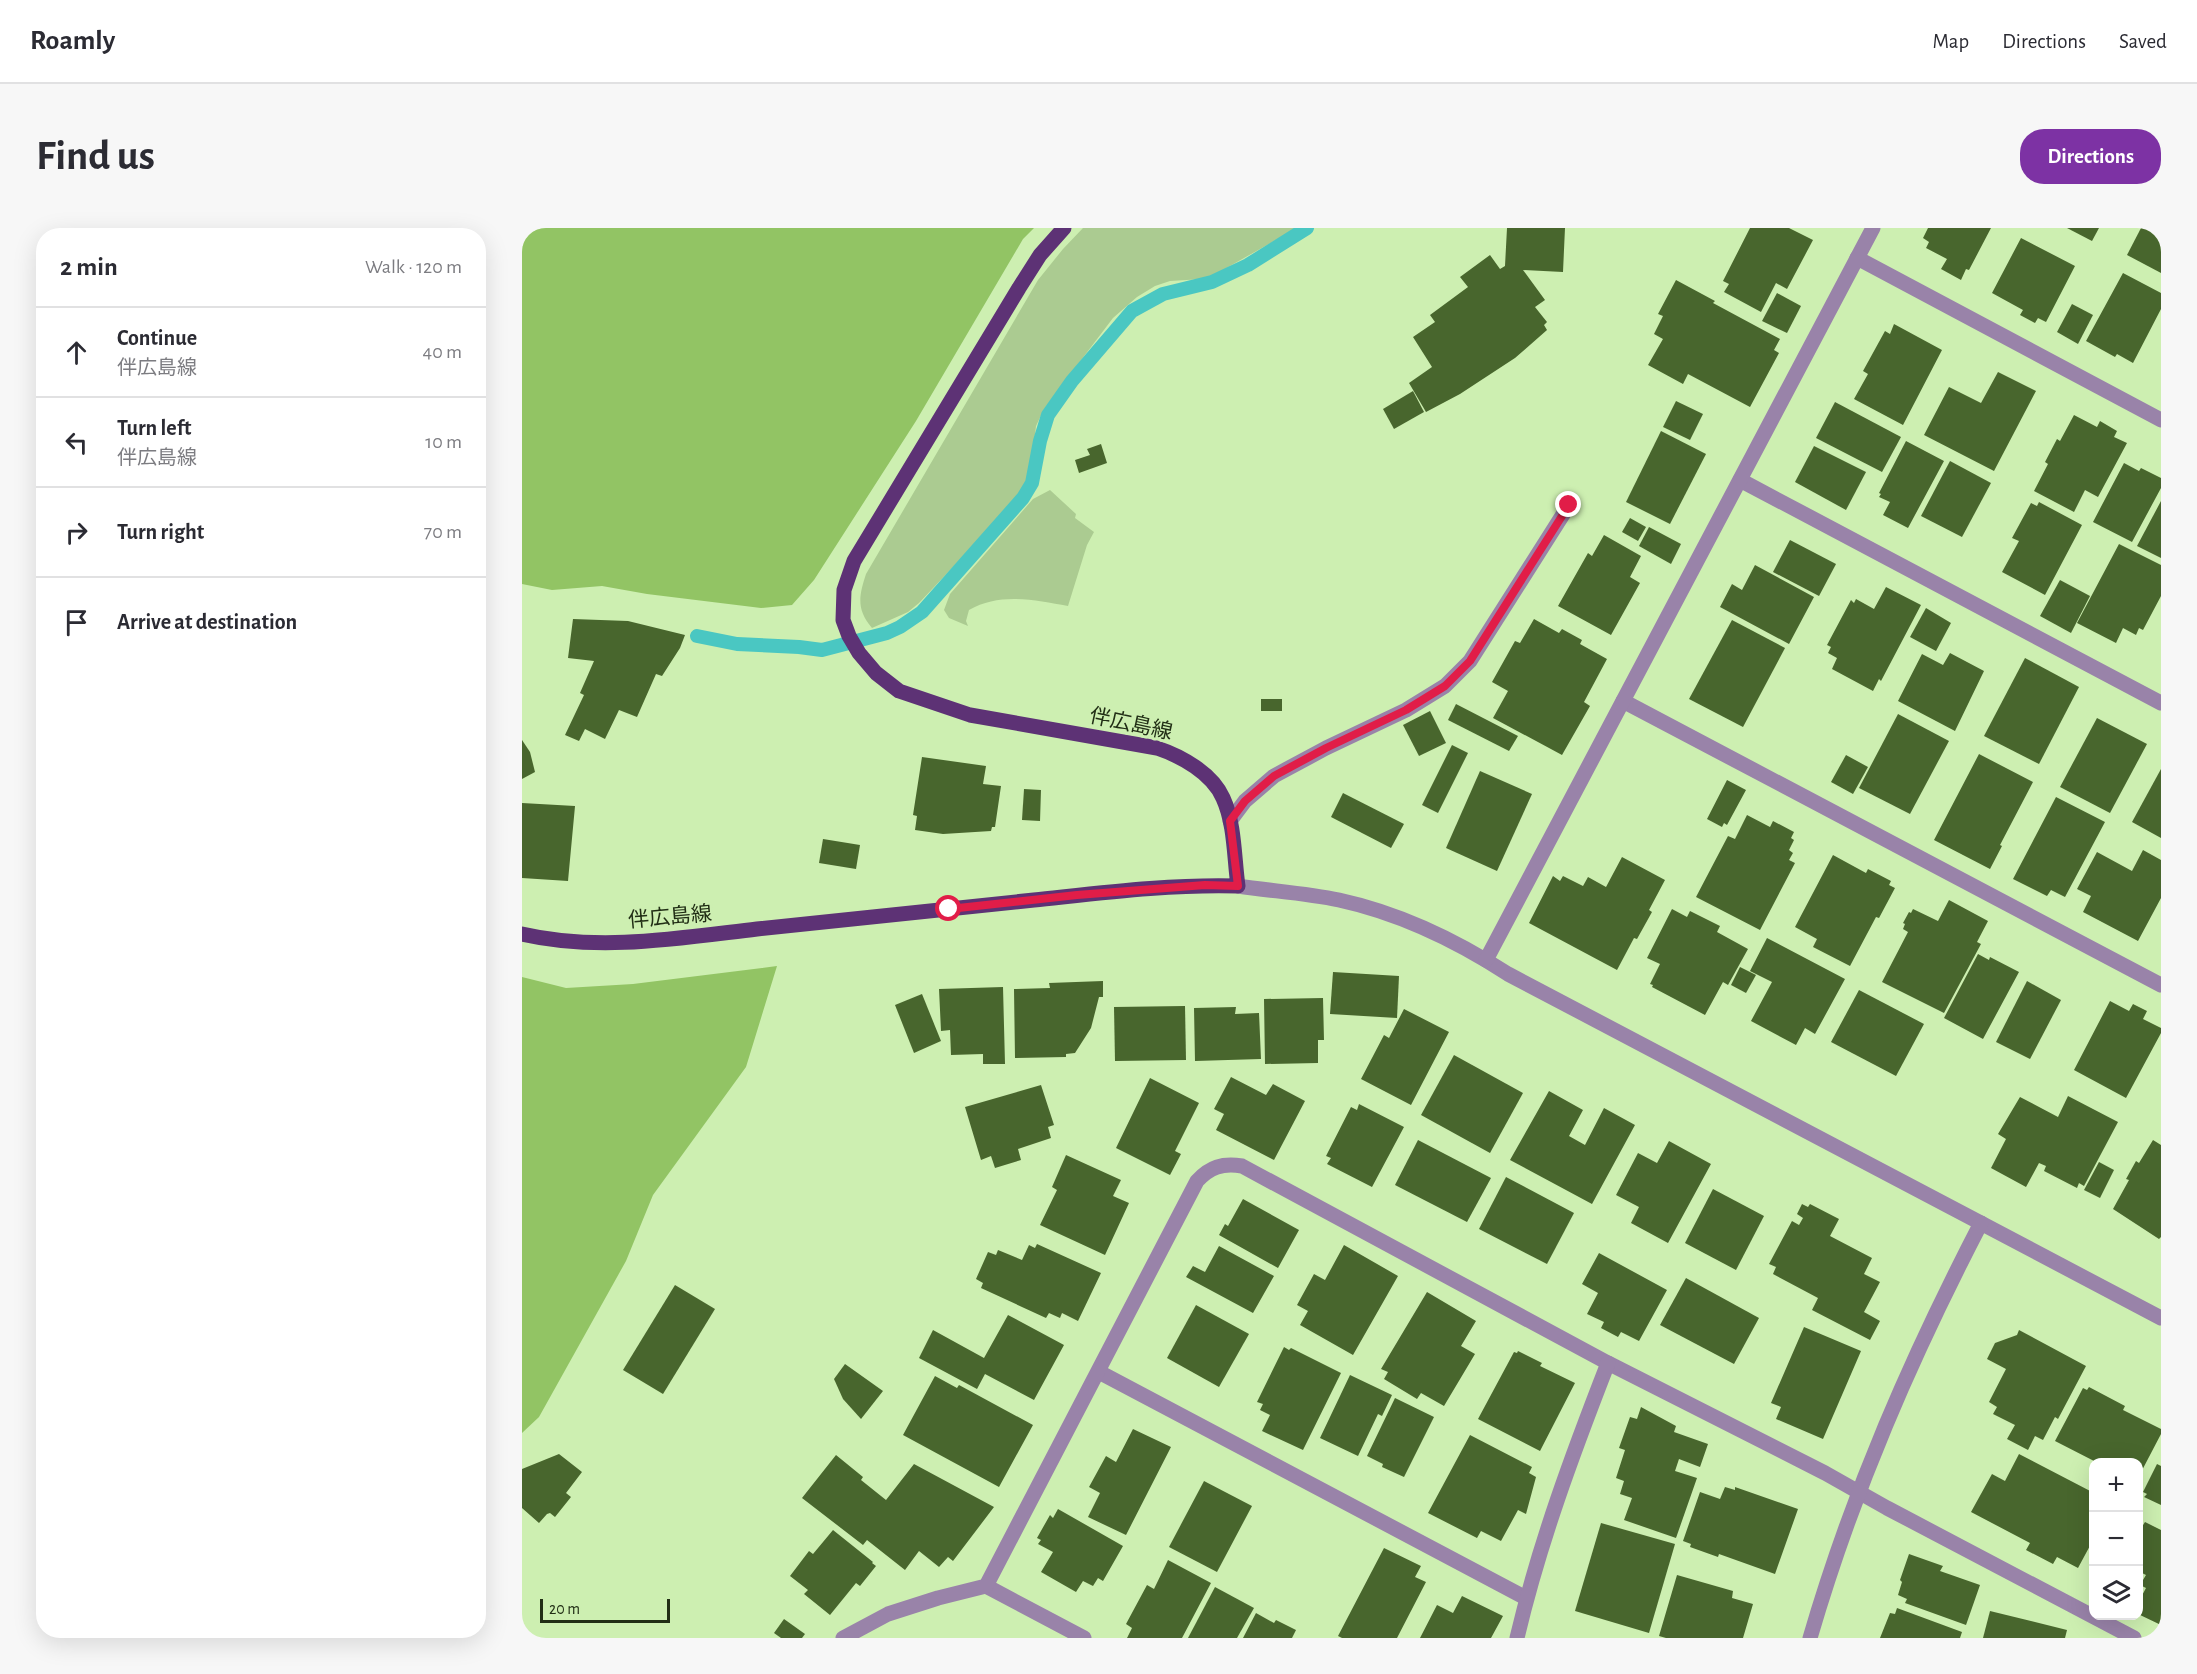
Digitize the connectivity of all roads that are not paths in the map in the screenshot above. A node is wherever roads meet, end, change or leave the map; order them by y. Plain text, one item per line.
1 (1064, 228) edge
2 (1873, 228) edge
3 (1857, 258) junction
4 (2161, 420) edge
5 (1740, 480) junction
6 (1569, 505) dead end
7 (1623, 701) junction
8 (2161, 703) edge
9 (1230, 821) junction
10 (1238, 886) junction
11 (522, 934) edge
12 (1486, 960) junction
13 (2161, 985) edge
14 (1981, 1223) junction
15 (2161, 1318) edge
16 (1608, 1363) junction
17 (1099, 1372) junction
18 (1858, 1492) junction
19 (986, 1586) junction
20 (1526, 1598) junction
21 (2105, 1631) edge
22 (843, 1638) edge
23 (1084, 1638) edge
24 (1517, 1638) edge
25 (1810, 1638) edge
26 (2134, 1638) edge

1 - 9 main road, 伴広島線
2 - 3 street
3 - 4 street
3 - 5 street
5 - 7 street
5 - 8 street
6 - 9 street
7 - 12 street
7 - 13 street
9 - 10 main road, 伴広島線
10 - 11 main road, 伴広島線
10 - 12 street
12 - 14 street
14 - 15 street
14 - 18 street
16 - 17 street
16 - 18 street
16 - 20 street
17 - 19 street
17 - 20 street
18 - 21 street
18 - 25 street
19 - 22 street
19 - 23 street
20 - 24 street
21 - 26 street

